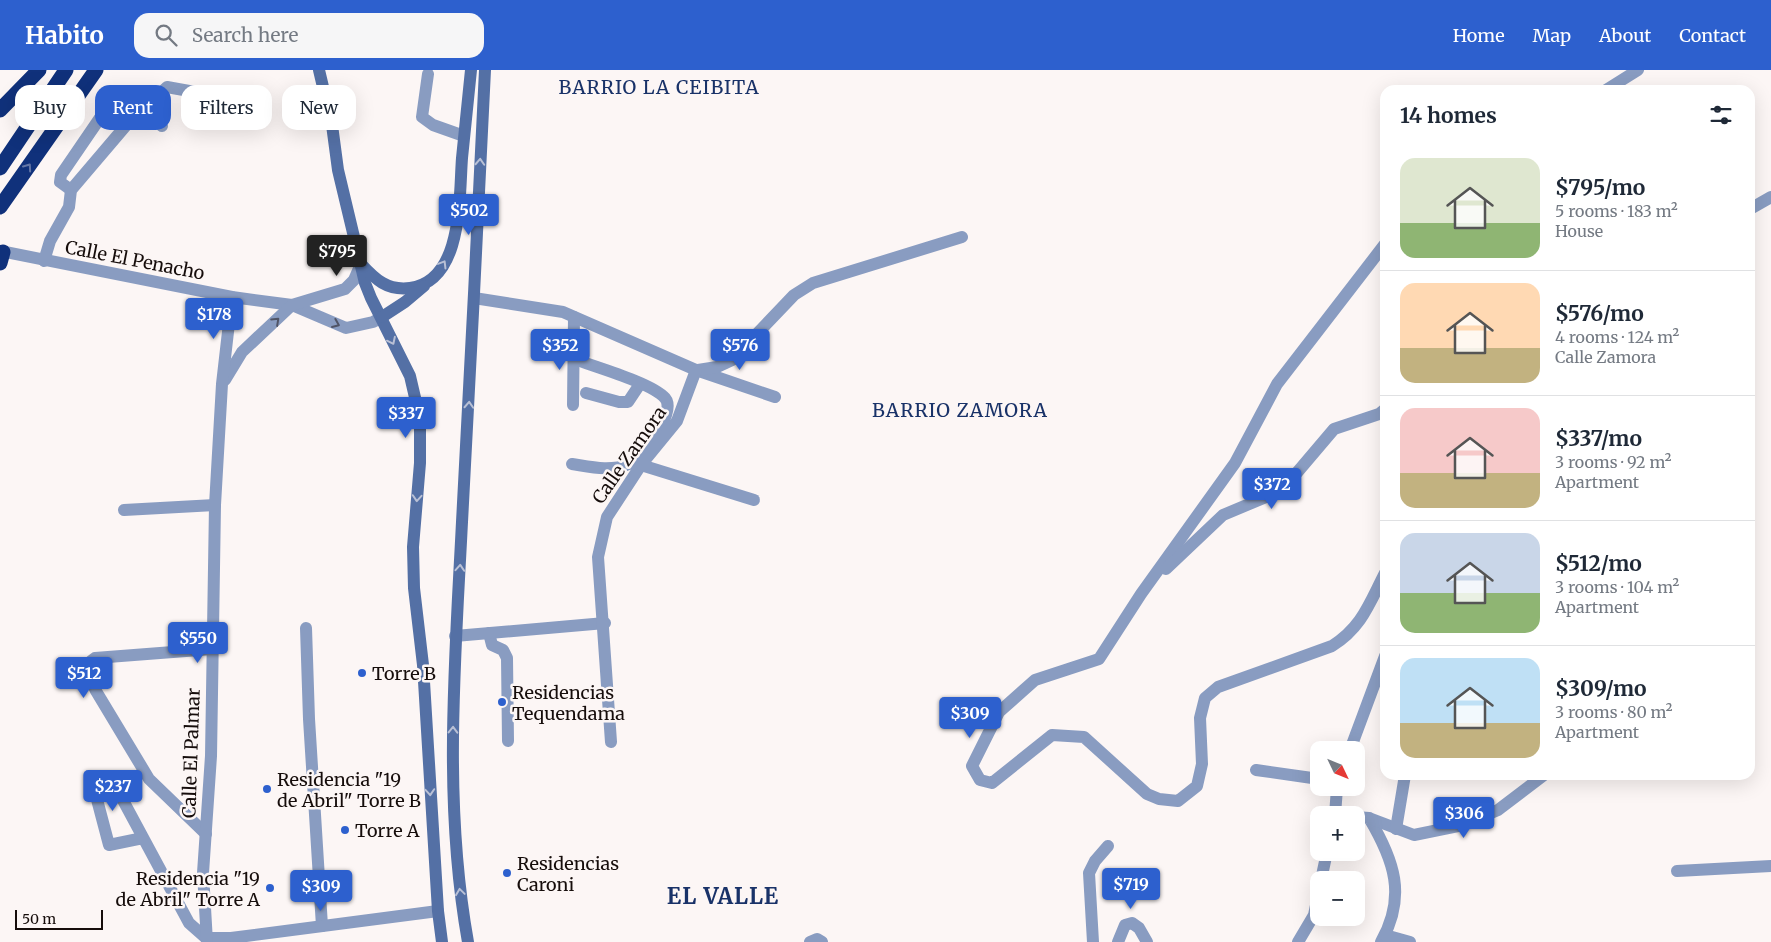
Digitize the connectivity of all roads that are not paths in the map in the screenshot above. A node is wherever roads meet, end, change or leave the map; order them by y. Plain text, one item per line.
1 (39, 70) edge
2 (66, 70) edge
3 (96, 70) edge
4 (319, 70) edge
5 (472, 70) edge
6 (485, 70) edge
7 (1638, 70) edge
8 (428, 74) dead end
9 (1614, 85) edge
10 (0, 110) edge
11 (95, 126) edge
12 (123, 130) edge
13 (90, 133) junction
14 (464, 136) junction
15 (108, 147) junction
16 (0, 168) edge
17 (71, 190) junction
18 (1771, 197) edge
19 (1755, 206) edge
20 (0, 207) edge
21 (962, 237) dead end
22 (1380, 250) edge
23 (1, 255) edge
24 (44, 261) junction
25 (361, 264) junction
26 (428, 284) junction
27 (232, 297) junction
28 (474, 298) junction
29 (292, 305) junction
30 (574, 316) junction
31 (382, 317) junction
32 (574, 359) junction
33 (696, 370) junction
34 (222, 384) junction
35 (640, 384) junction
36 (586, 393) dead end
37 (775, 397) dead end
38 (574, 405) dead end
39 (1380, 413) edge
40 (572, 464) dead end
41 (641, 465) junction
42 (754, 500) dead end
43 (215, 505) junction
44 (124, 510) dead end
45 (1380, 583) edge
46 (1141, 594) junction
47 (605, 623) junction
48 (306, 628) dead end
49 (489, 633) junction
50 (455, 636) junction
51 (212, 649) junction
52 (1380, 669) edge
53 (508, 741) dead end
54 (1353, 741) edge
55 (611, 742) dead end
56 (1256, 770) dead end
57 (1310, 778) edge
58 (1404, 780) edge
59 (1537, 780) edge
60 (1365, 819) edge
61 (1365, 821) edge
62 (1396, 829) junction
63 (206, 834) junction
64 (143, 838) junction
65 (1108, 846) dead end
66 (1771, 866) edge
67 (1677, 871) dead end
68 (438, 911) junction
69 (1310, 921) edge
70 (322, 926) junction
71 (1383, 939) edge
72 (207, 940) edge
73 (442, 942) edge
74 (468, 942) edge
75 (1093, 942) edge
76 (1118, 942) edge
77 (1147, 942) edge
78 (1298, 942) edge
79 (1410, 942) edge

1 - 10 highway
2 - 16 highway
20 -> 3 highway
4 - 25 main road
5 - 14 main road
28 -> 6 main road
7 - 9 street
8 - 14 street
11 - 13 street
12 - 15 street
13 - 15 street
13 - 17 street
26 -> 14 main road
15 - 17 street
17 - 24 street
18 - 19 street
21 - 33 street
22 - 46 street
23 - 24 street, Calle El Penacho
24 - 27 street, Calle El Penacho
25 - 26 main road
25 - 29 street
25 - 31 main road
26 - 31 main road
27 - 29 street, Calle El Penacho
27 - 34 street, Calle El Palmar
28 - 30 street
50 -> 28 main road
29 -> 31 street
34 -> 29 street, Calle El Palmar
30 - 32 street
30 - 33 street
31 -> 68 main road
32 - 35 street
32 - 38 street
33 - 37 street
33 - 41 street, Calle Zamora
34 - 43 street, Calle El Palmar
35 - 36 street
35 - 40 street
39 - 46 street
41 - 42 street
41 - 47 street, Calle Zamora
43 - 44 street
43 - 51 street, Calle El Palmar
45 - 46 street
47 - 49 street
47 - 55 street, Calle Zamora
48 - 70 street
49 - 50 street
49 - 53 street
74 -> 50 main road
51 - 63 street, Calle El Palmar
51 - 63 street
52 - 54 street
56 - 57 street
58 - 62 street
59 - 62 street
60 - 62 street
61 - 71 street
63 - 72 street, Calle El Palmar
64 - 64 street
64 - 72 street
65 - 75 street
66 - 67 street
68 - 70 street
68 - 73 main road
69 - 78 street
70 - 72 street
71 - 79 street
76 - 77 street

